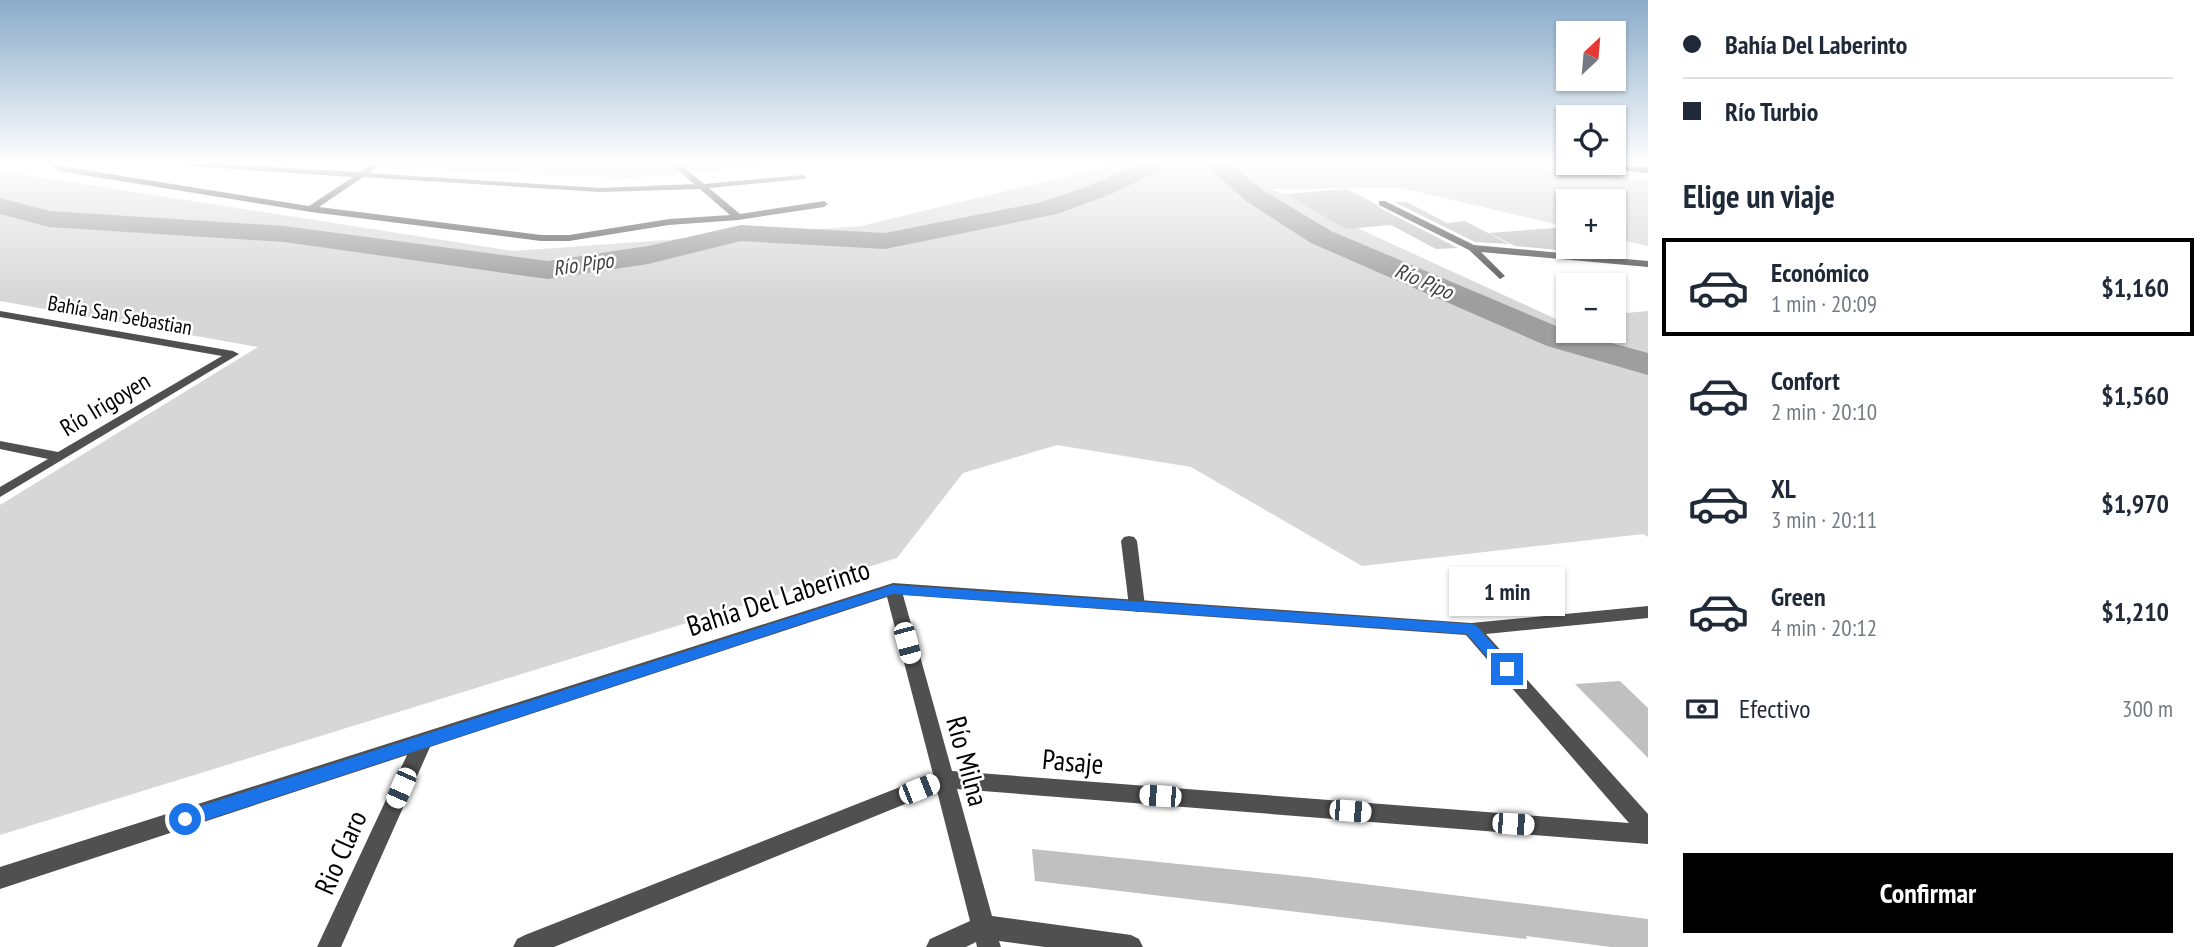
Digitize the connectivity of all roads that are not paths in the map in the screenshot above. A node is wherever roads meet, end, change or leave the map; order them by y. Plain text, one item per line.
1 (306, 208) edge
2 (728, 208) edge
3 (796, 208) edge
4 (1392, 208) edge
5 (311, 209) joint
6 (738, 217) junction
7 (1472, 248) junction
8 (1648, 264) edge
9 (1500, 276) dead end
10 (0, 314) edge
11 (233, 354) joint
12 (0, 445) edge
13 (61, 457) junction
14 (0, 493) edge
15 (1129, 541) dead end
16 (893, 589) junction
17 (1137, 606) junction
18 (1648, 612) edge
19 (1471, 629) junction
20 (422, 743) junction
21 (944, 779) junction
22 (1648, 831) edge
23 (0, 878) edge
24 (987, 937) edge
25 (329, 947) edge
26 (524, 947) edge
27 (938, 947) edge
28 (1131, 947) edge

1 - 5 street
2 - 6 street
3 - 6 street
4 - 7 street
5 - 6 street
7 - 8 street
7 - 9 street
10 - 11 street, Bahía San Sebastian
11 - 13 street, Río Irigoyen
12 - 13 street
13 - 14 street, Río Irigoyen
15 - 17 street
16 - 17 street, Bahía Del Laberinto
16 - 20 street, Bahía Del Laberinto
16 - 21 street, Río Milna
17 - 19 street, Bahía Del Laberinto
18 - 19 street, Bahía Del Laberinto
19 - 22 street
20 - 23 street, Bahía Del Laberinto
20 - 25 street, Rio Claro
21 - 22 street, Pasaje
21 - 24 street, Río Milna
21 - 26 street, Pasaje
24 - 27 street
24 - 28 street

